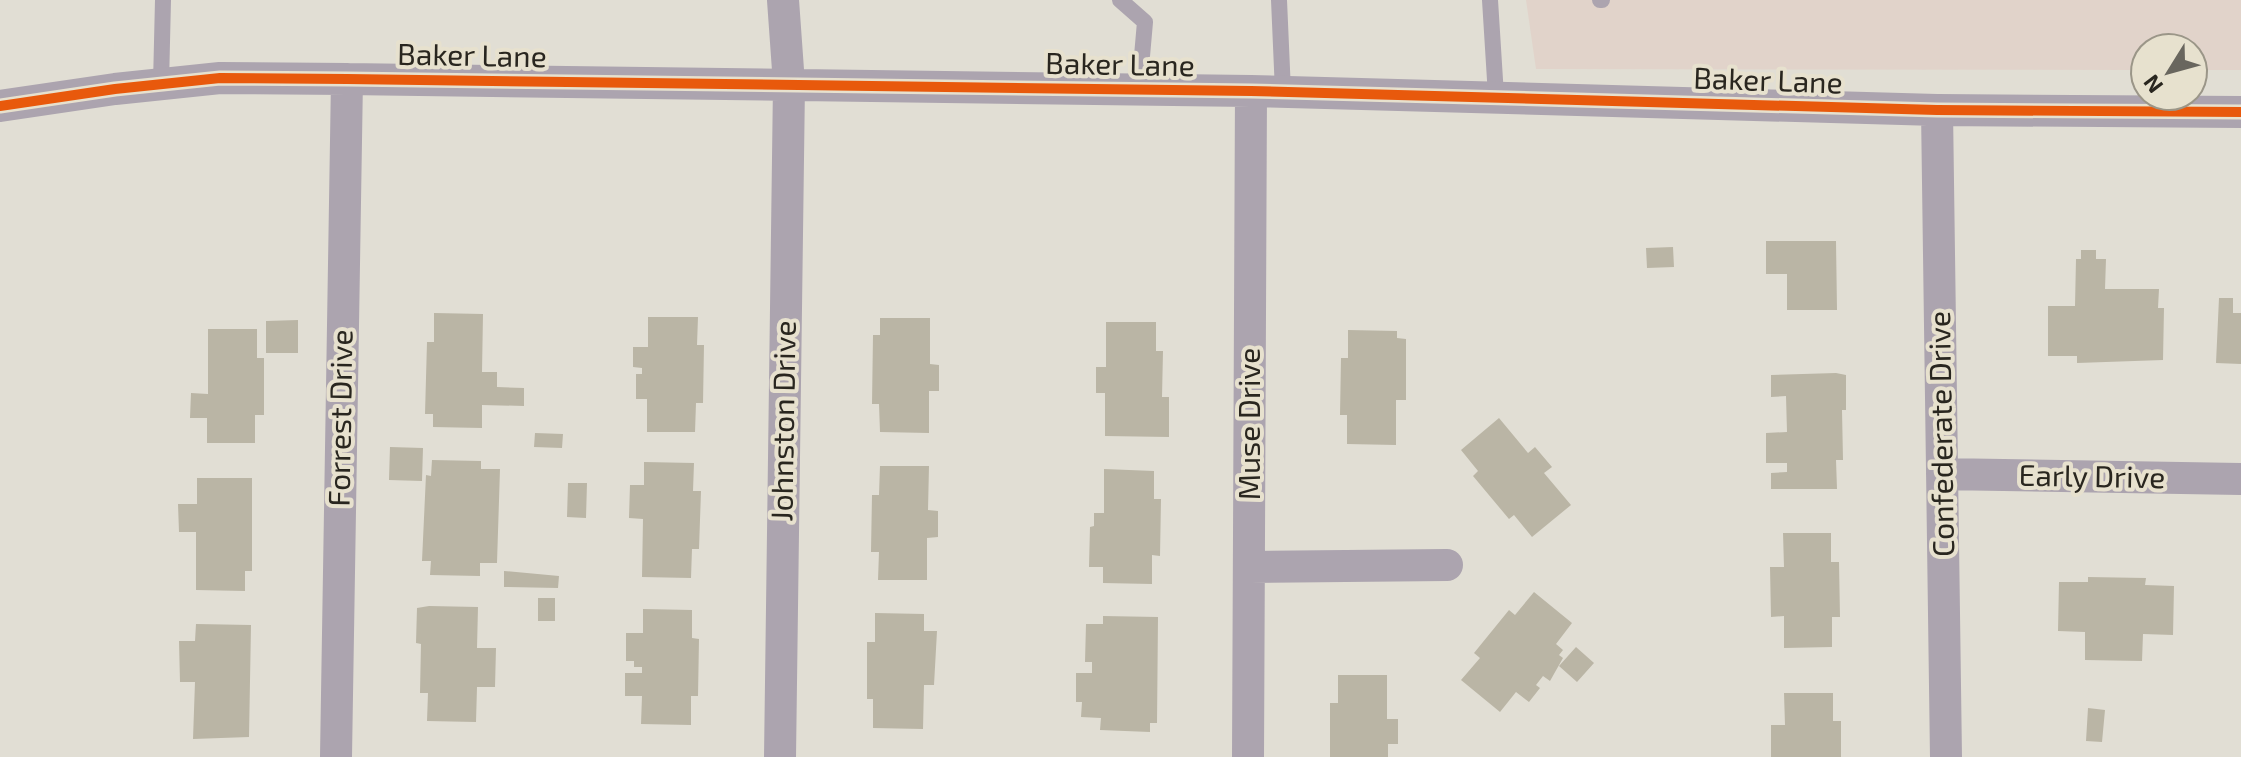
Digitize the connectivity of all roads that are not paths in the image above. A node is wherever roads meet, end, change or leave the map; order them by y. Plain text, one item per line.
1 (163, 0) edge
2 (783, 0) edge
3 (1120, 0) edge
4 (1279, 0) edge
5 (1490, 0) edge
6 (347, 79) junction
7 (161, 84) junction
8 (789, 84) junction
9 (1139, 90) junction
10 (1251, 91) junction
11 (1283, 92) junction
12 (1496, 96) junction
13 (0, 106) edge
14 (1937, 110) junction
15 (2241, 112) edge
16 (1942, 474) junction
17 (2241, 479) edge
18 (1447, 565) dead end
19 (1250, 567) junction
20 (336, 757) edge
21 (780, 757) edge
22 (1248, 757) edge
23 (1946, 757) edge

1 - 7 lane
2 - 8 street, Johnston Drive
3 - 9 lane
4 - 11 lane
5 - 12 lane
6 - 7 street, Baker Lane
6 - 8 street, Baker Lane
6 - 20 street, Forrest Drive
7 - 13 street, Baker Lane
8 - 9 street, Baker Lane
8 - 21 street, Johnston Drive
9 - 10 street, Baker Lane
10 - 11 street, Baker Lane
10 - 19 street, Muse Drive
11 - 12 street, Baker Lane
12 - 14 street, Baker Lane
14 - 15 street, Baker Lane
14 - 16 street, Confederate Drive
16 - 17 street, Early Drive
16 - 23 street, Confederate Drive
18 - 19 street
19 - 22 street, Muse Drive

